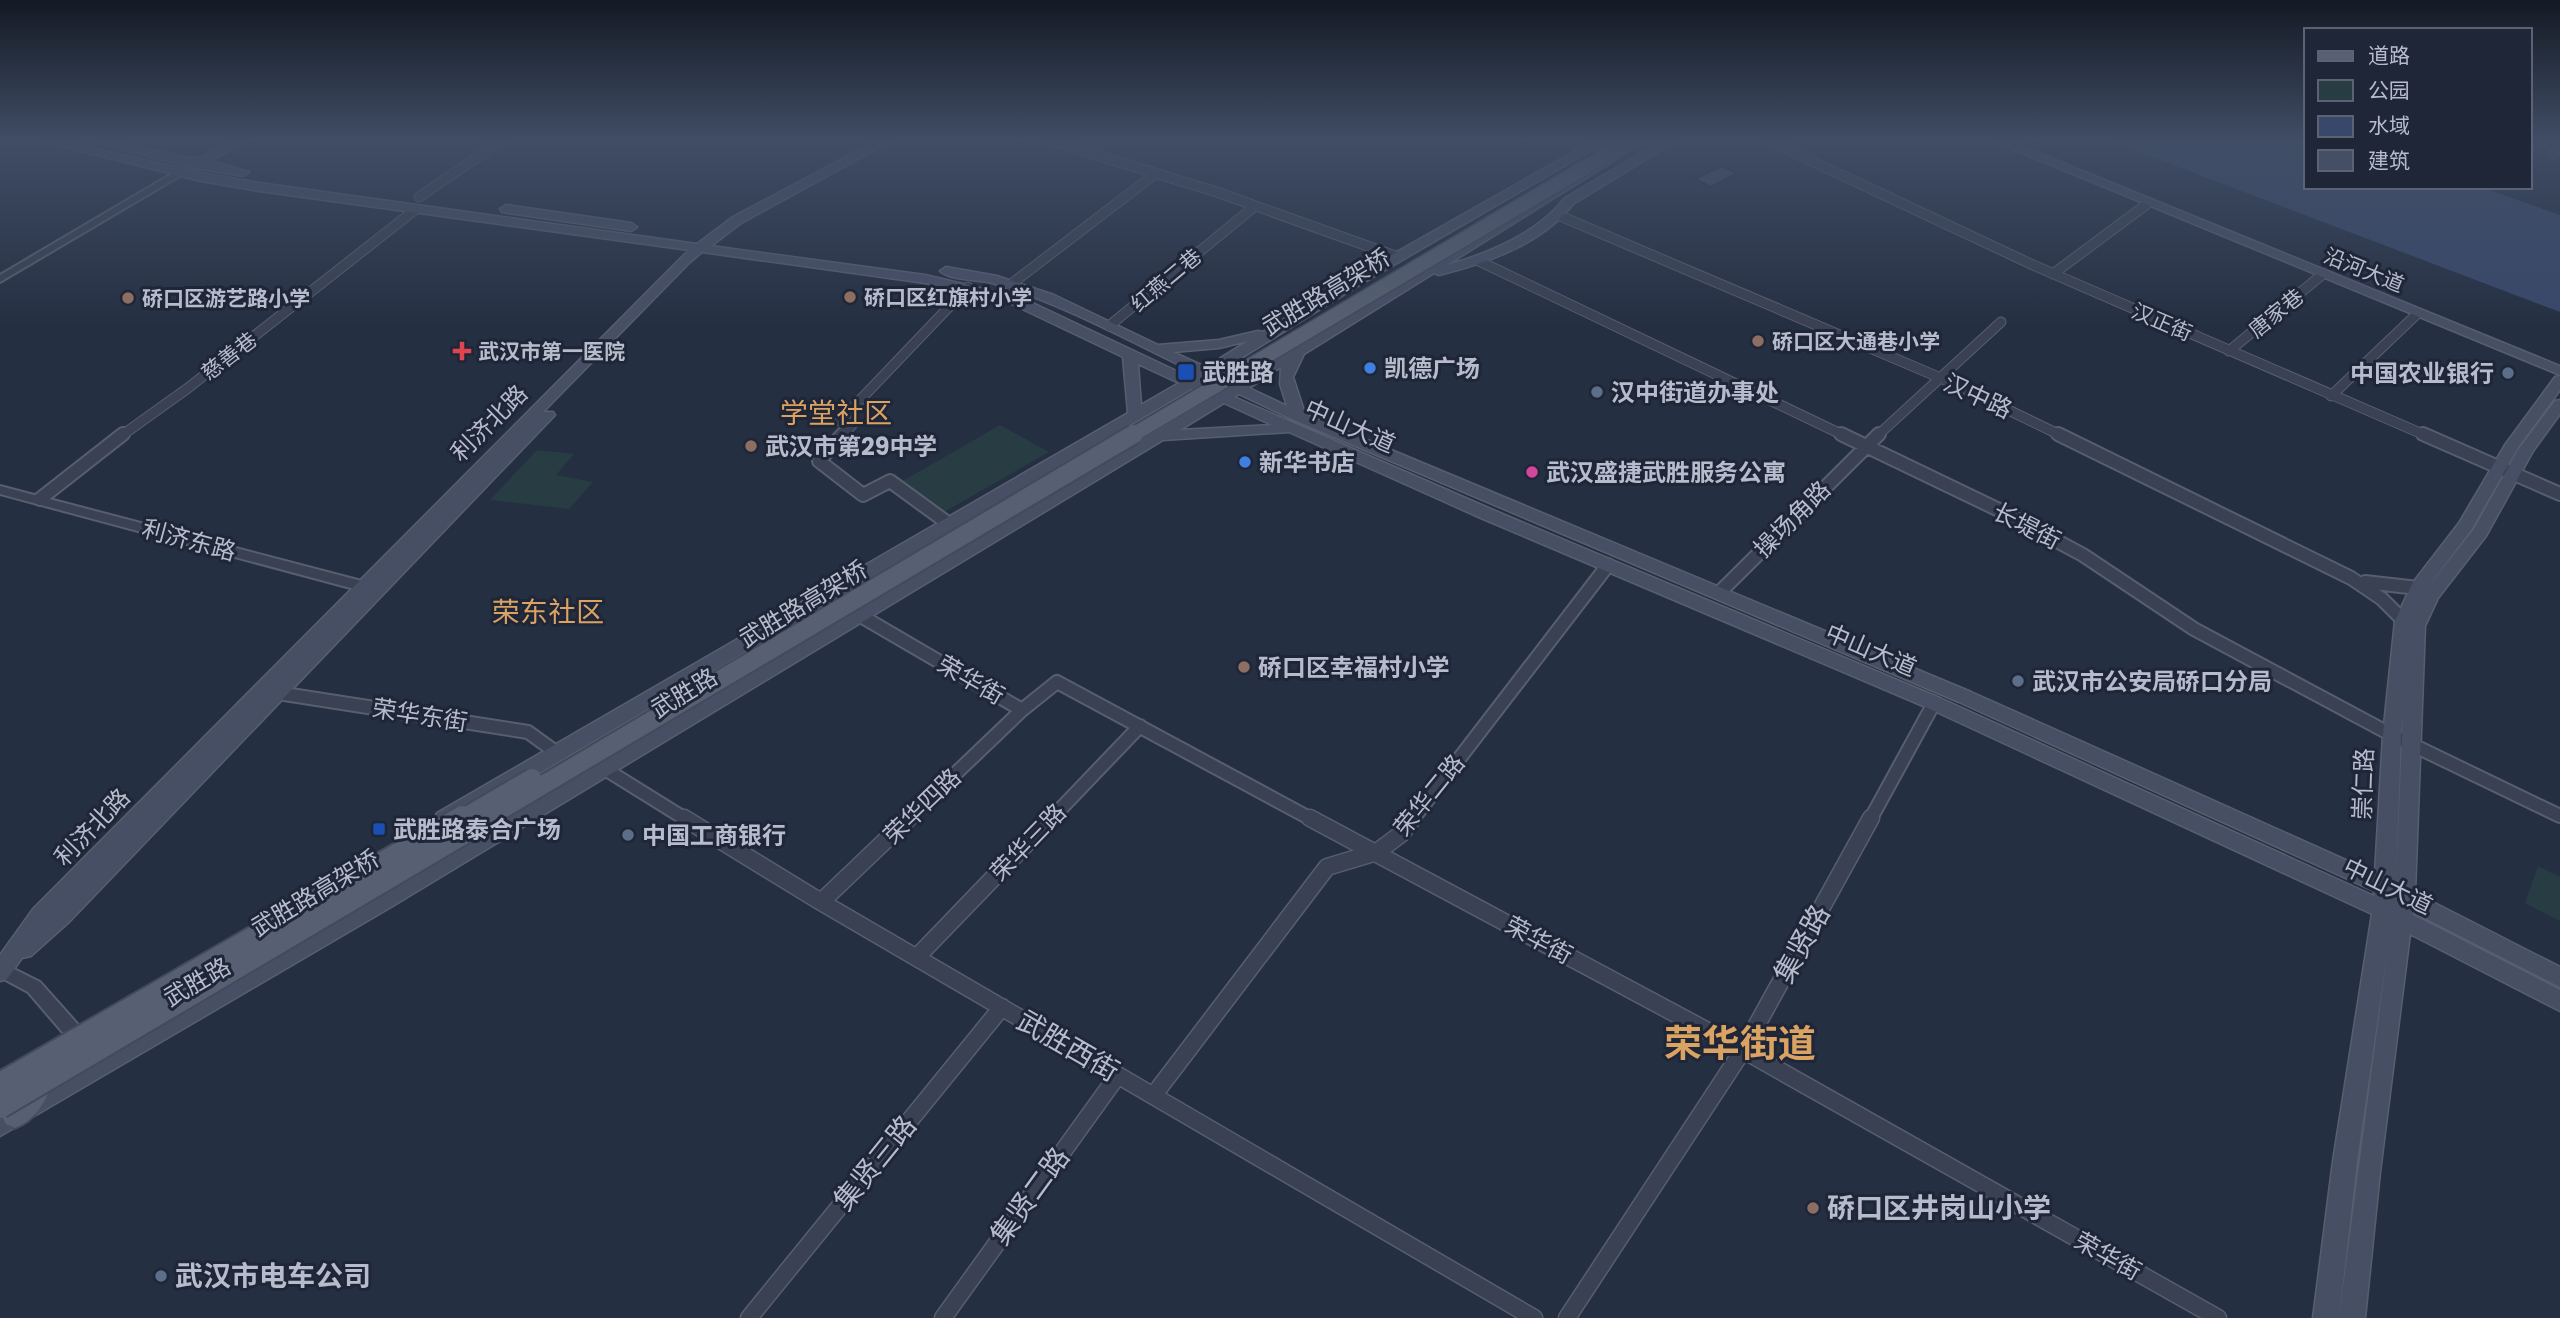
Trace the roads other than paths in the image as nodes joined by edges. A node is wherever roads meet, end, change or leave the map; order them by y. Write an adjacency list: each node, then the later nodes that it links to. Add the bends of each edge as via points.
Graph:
1 (129, 203): 25 (street)
2 (412, 203): 3 (main road, 中山大道)
3 (417, 203): 20 (main road, 中山大道); 52 (street, 慈善巷, via 188,388)
4 (770, 203): 20 (main road)
5 (1118, 203): 27 (street)
6 (1244, 203): 17 (street)
7 (1489, 203): 18 (main road)
8 (1493, 203): 18 (main road, 武胜路)
9 (1511, 203): 85 (main road, 武胜路高架桥, bridge)
10 (1527, 203): 87 (main road, 武胜路高架桥, bridge)
11 (1543, 203): 26 (main road, 武胜路)
12 (1568, 203): 19 (main road)
13 (1900, 203): 23 (street, 汉正街)
14 (2143, 203): 16 (main road, 沿河大道)
15 (2158, 203): 38 (main road, 沿河大道)
16 (2147, 204): 23 (street); 24 (main road, 沿河大道)
17 (1255, 206): 21 (street); 31 (street, 红燕二巷)
18 (1485, 207): 21 (main road, 武胜路)
19 (1558, 215): 22 (main road); 40 (street, 汉中路)
20 (706, 244): 27 (main road, 中山大道, via 942,270); 28 (main road, 中山大道); 56 (main road, 利济北路, via 699,260)
21 (1398, 257): 32 (main road, 武胜路)
22 (1479, 261): 26 (main road); 48 (street, 长堤街)
23 (2053, 274): 35 (street, 汉正街)
24 (2322, 274): 29 (main road, 沿河大道); 35 (street, 唐家巷)
25 (0, 279)
26 (1413, 281): 34 (main road, 武胜路)
27 (1010, 285): 31 (main road, 中山大道)
28 (968, 287): 36 (main road, 中山大道, via 1017,301); 53 (street, via 840,421 852,425 819,461 863,495 890,481)
29 (2418, 313): 37 (main road, 沿河大道); 44 (street)
30 (2001, 322): 40 (street, 操场角路)
31 (1109, 327): 33 (main road, 中山大道)
32 (1278, 327): 33 (main road, via 1219,344); 41 (main road, 武胜路)
33 (1152, 349): 41 (main road, 中山大道)
34 (1301, 350): 42 (main road, 武胜路); 46 (main road, via 1290,361 1284,381)
35 (2229, 351): 44 (street, 汉正街)
36 (1130, 355): 41 (main road, 中山大道); 45 (main road)
37 (2535, 360): 39 (main road, 沿河大道); 43 (main road, via 2555,379)
38 (2560, 364)
39 (2560, 371)
40 (1938, 377): 48 (street, 操场角路); 55 (street, 汉中路)
41 (1198, 378): 42 (main road, 中山大道); 45 (main road, 武胜路)
42 (1229, 392): 46 (main road, 中山大道); 47 (main road, 武胜路)
43 (2557, 392): 49 (main road, 崇仁路)
44 (2331, 396): 49 (street, 汉正街)
45 (1135, 415): 53 (main road, 武胜路)
46 (1295, 422): 47 (main road); 54 (main road, 中山大道); 58 (main road, 中山大道)
47 (1160, 436): 59 (main road, 武胜路)
48 (1865, 447): 58 (street, 操场角路); 65 (street, 长堤街, via 2083,555 2194,629)
49 (2505, 472): 51 (street, 汉正街); 57 (main road, 崇仁路); 65 (main road, 崇仁路, via 2480,532 2431,594 2416,626)
50 (0, 490): 52 (street, 利济东路)
51 (2560, 494)
52 (40, 499): 56 (street, 利济东路)
53 (949, 524): 66 (main road, 武胜路)
54 (1608, 565): 62 (main road, 中山大道); 69 (street, 荣华二路, via 1401,834)
55 (2351, 578): 57 (street, 汉中路); 60 (street, 汉中路)
56 (370, 588): 61 (main road, 利济北路); 76 (main road, 利济北路, via 40,915)
57 (2418, 588): 60 (main road, 崇仁路)
58 (1720, 592): 70 (main road, 中山大道)
59 (861, 616): 63 (street, 荣华街); 67 (main road, 武胜路)
60 (2404, 621): 65 (main road, 崇仁路)
61 (278, 693): 66 (street, 荣华东街, via 528,732); 76 (main road, 利济北路, via 61,917)
62 (1934, 703): 73 (main road, 中山大道); 81 (street, 集贤路)
63 (1022, 710): 64 (street, 荣华街, via 1057,682); 72 (street, 荣华四路)
64 (1140, 726): 69 (street, 荣华街); 75 (street, 荣华三路)
65 (2400, 739): 68 (street, 长堤街); 70 (main road, 崇仁路); 71 (main road, 崇仁路)
66 (557, 752): 80 (main road, 武胜路)
67 (605, 769): 72 (street, 武胜西街); 82 (main road, 武胜路)
68 (2560, 816)
69 (1377, 852): 81 (street, 荣华街); 86 (street, 荣华二路, via 1327,867)
70 (2385, 887): 71 (main road, 中山大道); 73 (main road, 崇仁路)
71 (2405, 897): 74 (main road, 崇仁路); 77 (main road, 中山大道)
72 (821, 902): 75 (street, 武胜西街)
73 (2384, 910): 74 (main road, 中山大道); 93 (main road, 崇仁路)
74 (2403, 919): 78 (main road, 中山大道); 94 (main road, 崇仁路)
75 (917, 957): 79 (street, 武胜西街)
76 (1, 970): 80 (street, via 34,987)
77 (2560, 978)
78 (2560, 1001)
79 (1002, 1007): 84 (street, 武胜西街); 88 (street, 集贤三路)
80 (74, 1031): 82 (street); 83 (main road, 武胜路)
81 (1743, 1050): 91 (street, 集贤路); 92 (street, 荣华街)
82 (100, 1066): 87 (main road, 武胜路)
83 (0, 1071): 87 (main road, via 24,1065 41,1074 38,1092)
84 (1118, 1075): 86 (street, 武胜西街); 89 (street, 集贤二路)
85 (0, 1085)
86 (1153, 1096): 90 (street, 武胜西街)
87 (5, 1116)
88 (748, 1318)
89 (943, 1318)
90 (1534, 1318)
91 (1567, 1318)
92 (2218, 1318)
93 (2326, 1318)
94 (2352, 1318)

